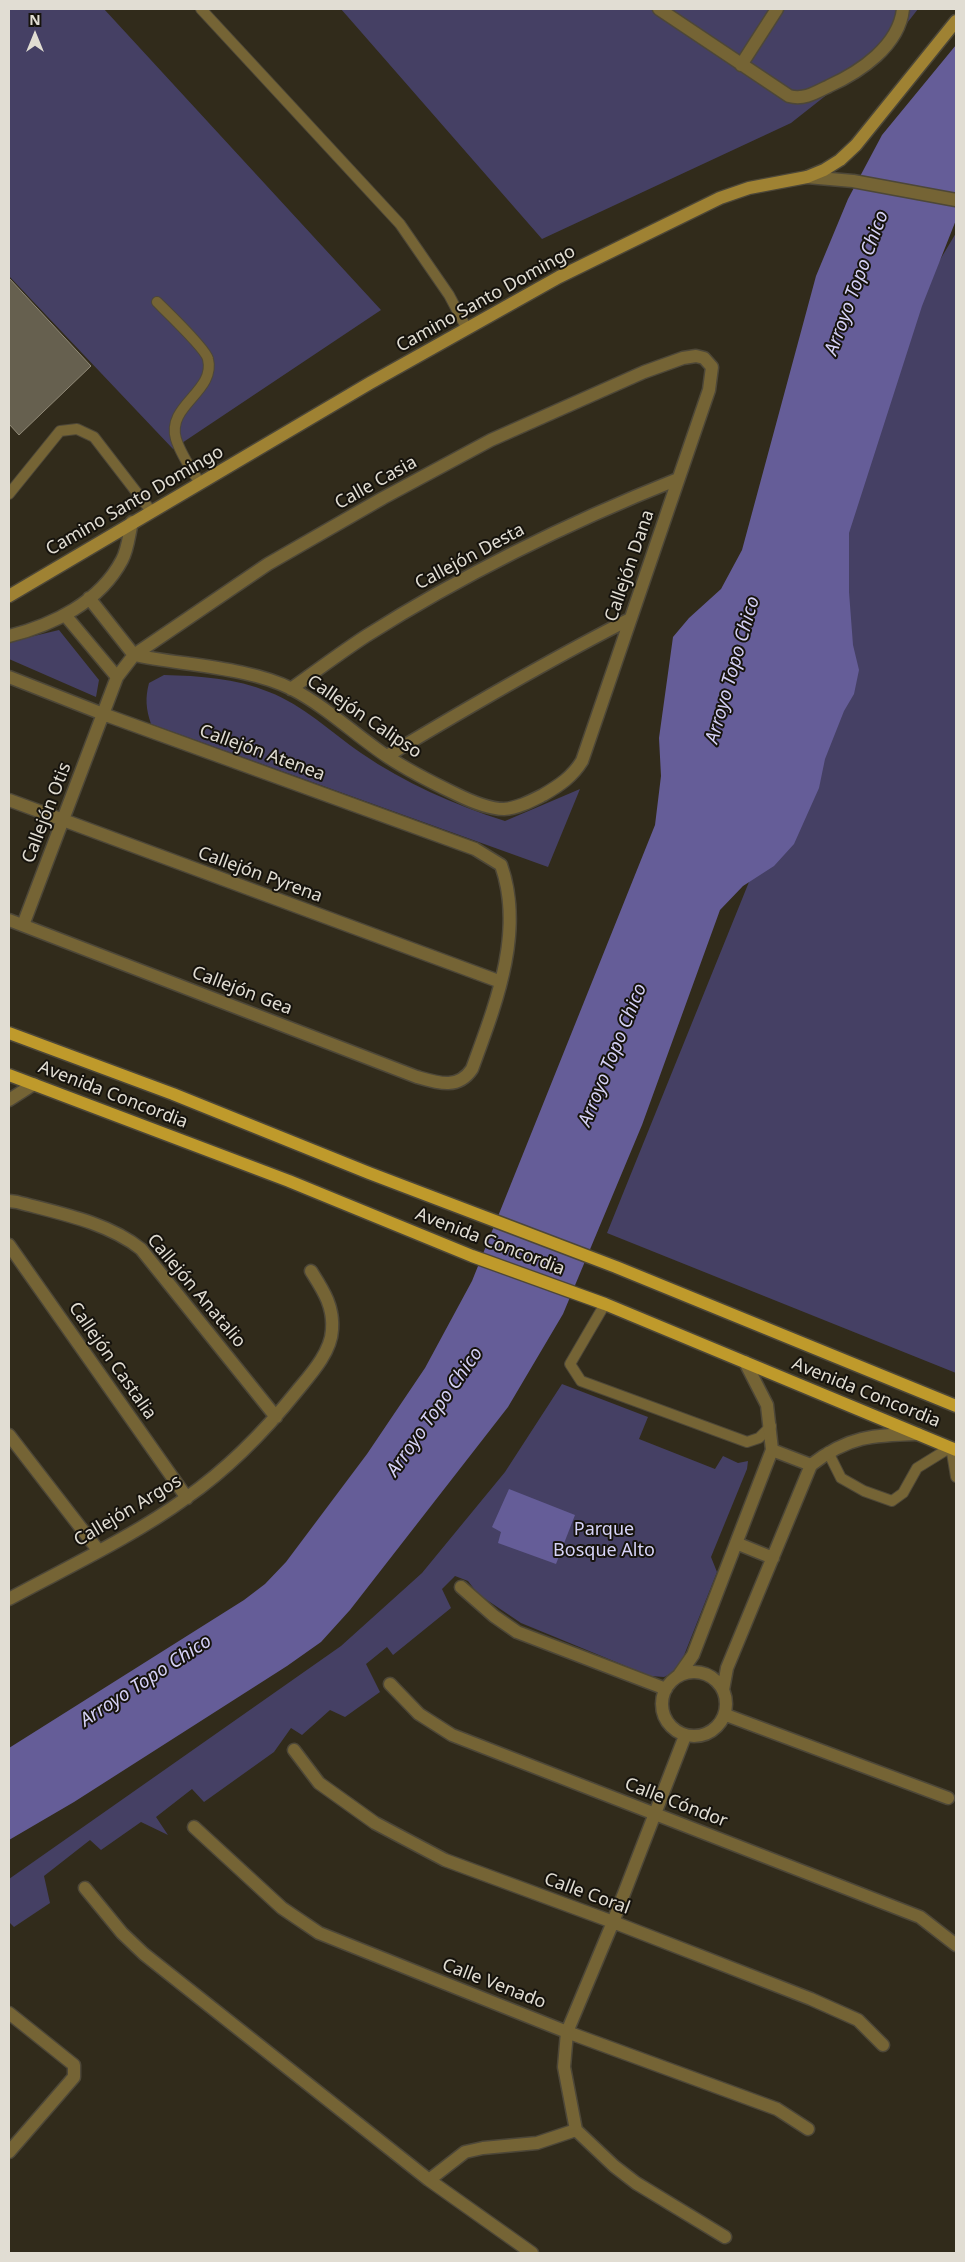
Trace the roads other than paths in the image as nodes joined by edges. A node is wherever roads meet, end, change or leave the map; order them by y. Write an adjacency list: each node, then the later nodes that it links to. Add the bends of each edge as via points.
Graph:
1 (201, 9): 10 (lane, via 400,224 449,295)
2 (659, 9): 6 (street)
3 (777, 9): 6 (street)
4 (903, 9): 6 (street, via 900,25 873,58 846,78 807,97 789,96)
5 (956, 21): 7 (street, Camino Santo Domingo, via 856,145 840,160)
6 (741, 64)
7 (807, 177): 8 (street, via 853,180); 10 (street, Camino Santo Domingo, via 749,188 720,198 559,277)
8 (956, 200)
9 (157, 302): 13 (lane, via 208,356 209,369 203,385 175,420 175,438)
10 (466, 329): 13 (street, Camino Santo Domingo)
11 (712, 367): 12 (street, Callejón Dana, via 708,390); 22 (street, Calle Casia, via 704,358 683,358 491,440 268,564)
12 (678, 479): 20 (street, Callejón Dana); 25 (street, Callejón Desta, via 574,522 443,590 365,637)
13 (200, 483): 15 (street, Camino Santo Domingo)
14 (9, 494): 15 (lane, via 60,431 77,429 94,437)
15 (151, 511): 16 (street, Camino Santo Domingo)
16 (132, 522): 17 (street, Camino Santo Domingo); 18 (street, via 123,559 105,584)
17 (9, 596)
18 (89, 598): 19 (street); 22 (street)
19 (65, 615): 21 (street); 24 (street)
20 (630, 619): 27 (street, via 495,691); 28 (street, Callejón Dana, via 589,742)
21 (9, 636)
22 (134, 655): 24 (street, Calle Casia); 25 (street, Callejón Calipso, via 244,674)
23 (9, 677): 26 (street, Callejón Atenea)
24 (117, 677): 26 (street, Calle Casia)
25 (291, 689): 27 (street, Callejón Calipso, via 333,714)
26 (103, 714): 30 (street, Callejón Otis); 33 (street, Callejón Atenea, via 474,849 501,865 509,897 509,915 508,948)
27 (387, 756): 28 (street, Callejón Calipso, via 462,797 503,809 534,800)
28 (574, 774)
29 (9, 800): 30 (street, Callejón Pyrena)
30 (62, 821): 32 (street, Callejón Otis); 33 (street, Callejón Pyrena)
31 (9, 920): 32 (street, Callejón Gea)
32 (23, 926): 33 (street, Callejón Gea, via 438,1083 465,1079 472,1069)
33 (500, 982)
34 (9, 1033): 43 (main road, Avenida Concordia, via 164,1090 616,1267)
35 (9, 1075): 36 (main road, Avenida Concordia)
36 (34, 1084): 37 (street); 41 (main road, Avenida Concordia, via 289,1181 472,1256)
37 (9, 1100)
38 (9, 1201): 44 (street, Callejón Anatalio, via 81,1220 126,1238 141,1249)
39 (9, 1244): 53 (street, Callejón Castalia)
40 (311, 1271): 44 (street, Callejón Argos, via 332,1309 332,1332 325,1353)
41 (605, 1304): 42 (main road, Avenida Concordia); 45 (lane, via 570,1364 581,1381 747,1442 758,1438)
42 (745, 1362): 45 (street, via 767,1405); 46 (main road, Avenida Concordia)
43 (956, 1406)
44 (276, 1417): 53 (street, Callejón Argos, via 233,1460)
45 (771, 1426): 49 (street)
46 (918, 1434): 48 (main road, Avenida Concordia); 50 (street, via 866,1437)
47 (9, 1435): 55 (street)
48 (953, 1448): 50 (lane, via 917,1468 904,1493 892,1501 841,1478); 52 (lane)
49 (772, 1450): 51 (street); 54 (street)
50 (828, 1452): 51 (street)
51 (811, 1465): 56 (street)
52 (956, 1477)
53 (188, 1498): 55 (street, Callejón Argos)
54 (736, 1543): 56 (street); 59 (street, via 693,1655)
55 (98, 1550): 58 (street, Callejón Argos)
56 (773, 1558): 62 (street, via 727,1668)
57 (461, 1587): 61 (street, via 517,1632)
58 (9, 1599)
59 (680, 1675): 61 (street); 62 (street, via 700,1672 714,1678)
60 (390, 1684): 67 (street, Calle Cóndor, via 419,1714 452,1735)
61 (666, 1689): 64 (street, via 662,1700 665,1717 675,1730)
62 (724, 1690): 63 (street)
63 (726, 1715): 64 (street, via 709,1733); 66 (street)
64 (685, 1736): 67 (street)
65 (294, 1750): 70 (street, Calle Coral, via 319,1783 375,1823 445,1860)
66 (948, 1798)
67 (654, 1814): 70 (street); 71 (street, Calle Cóndor, via 920,1917)
68 (194, 1827): 73 (street, Calle Venado, via 282,1908 318,1933)
69 (85, 1888): 78 (street, via 144,1954)
70 (612, 1922): 73 (street); 74 (street, Calle Coral, via 858,2020)
71 (956, 1945)
72 (9, 2013): 77 (street, via 74,2065 76,2070)
73 (567, 2032): 75 (street, Calle Venado, via 776,2109); 76 (street, via 564,2067)
74 (883, 2045)
75 (808, 2128)
76 (576, 2130): 78 (street, via 537,2143 465,2152); 79 (street, via 636,2183)
77 (9, 2152)
78 (430, 2180): 80 (street)
79 (725, 2237)
80 (532, 2253)

